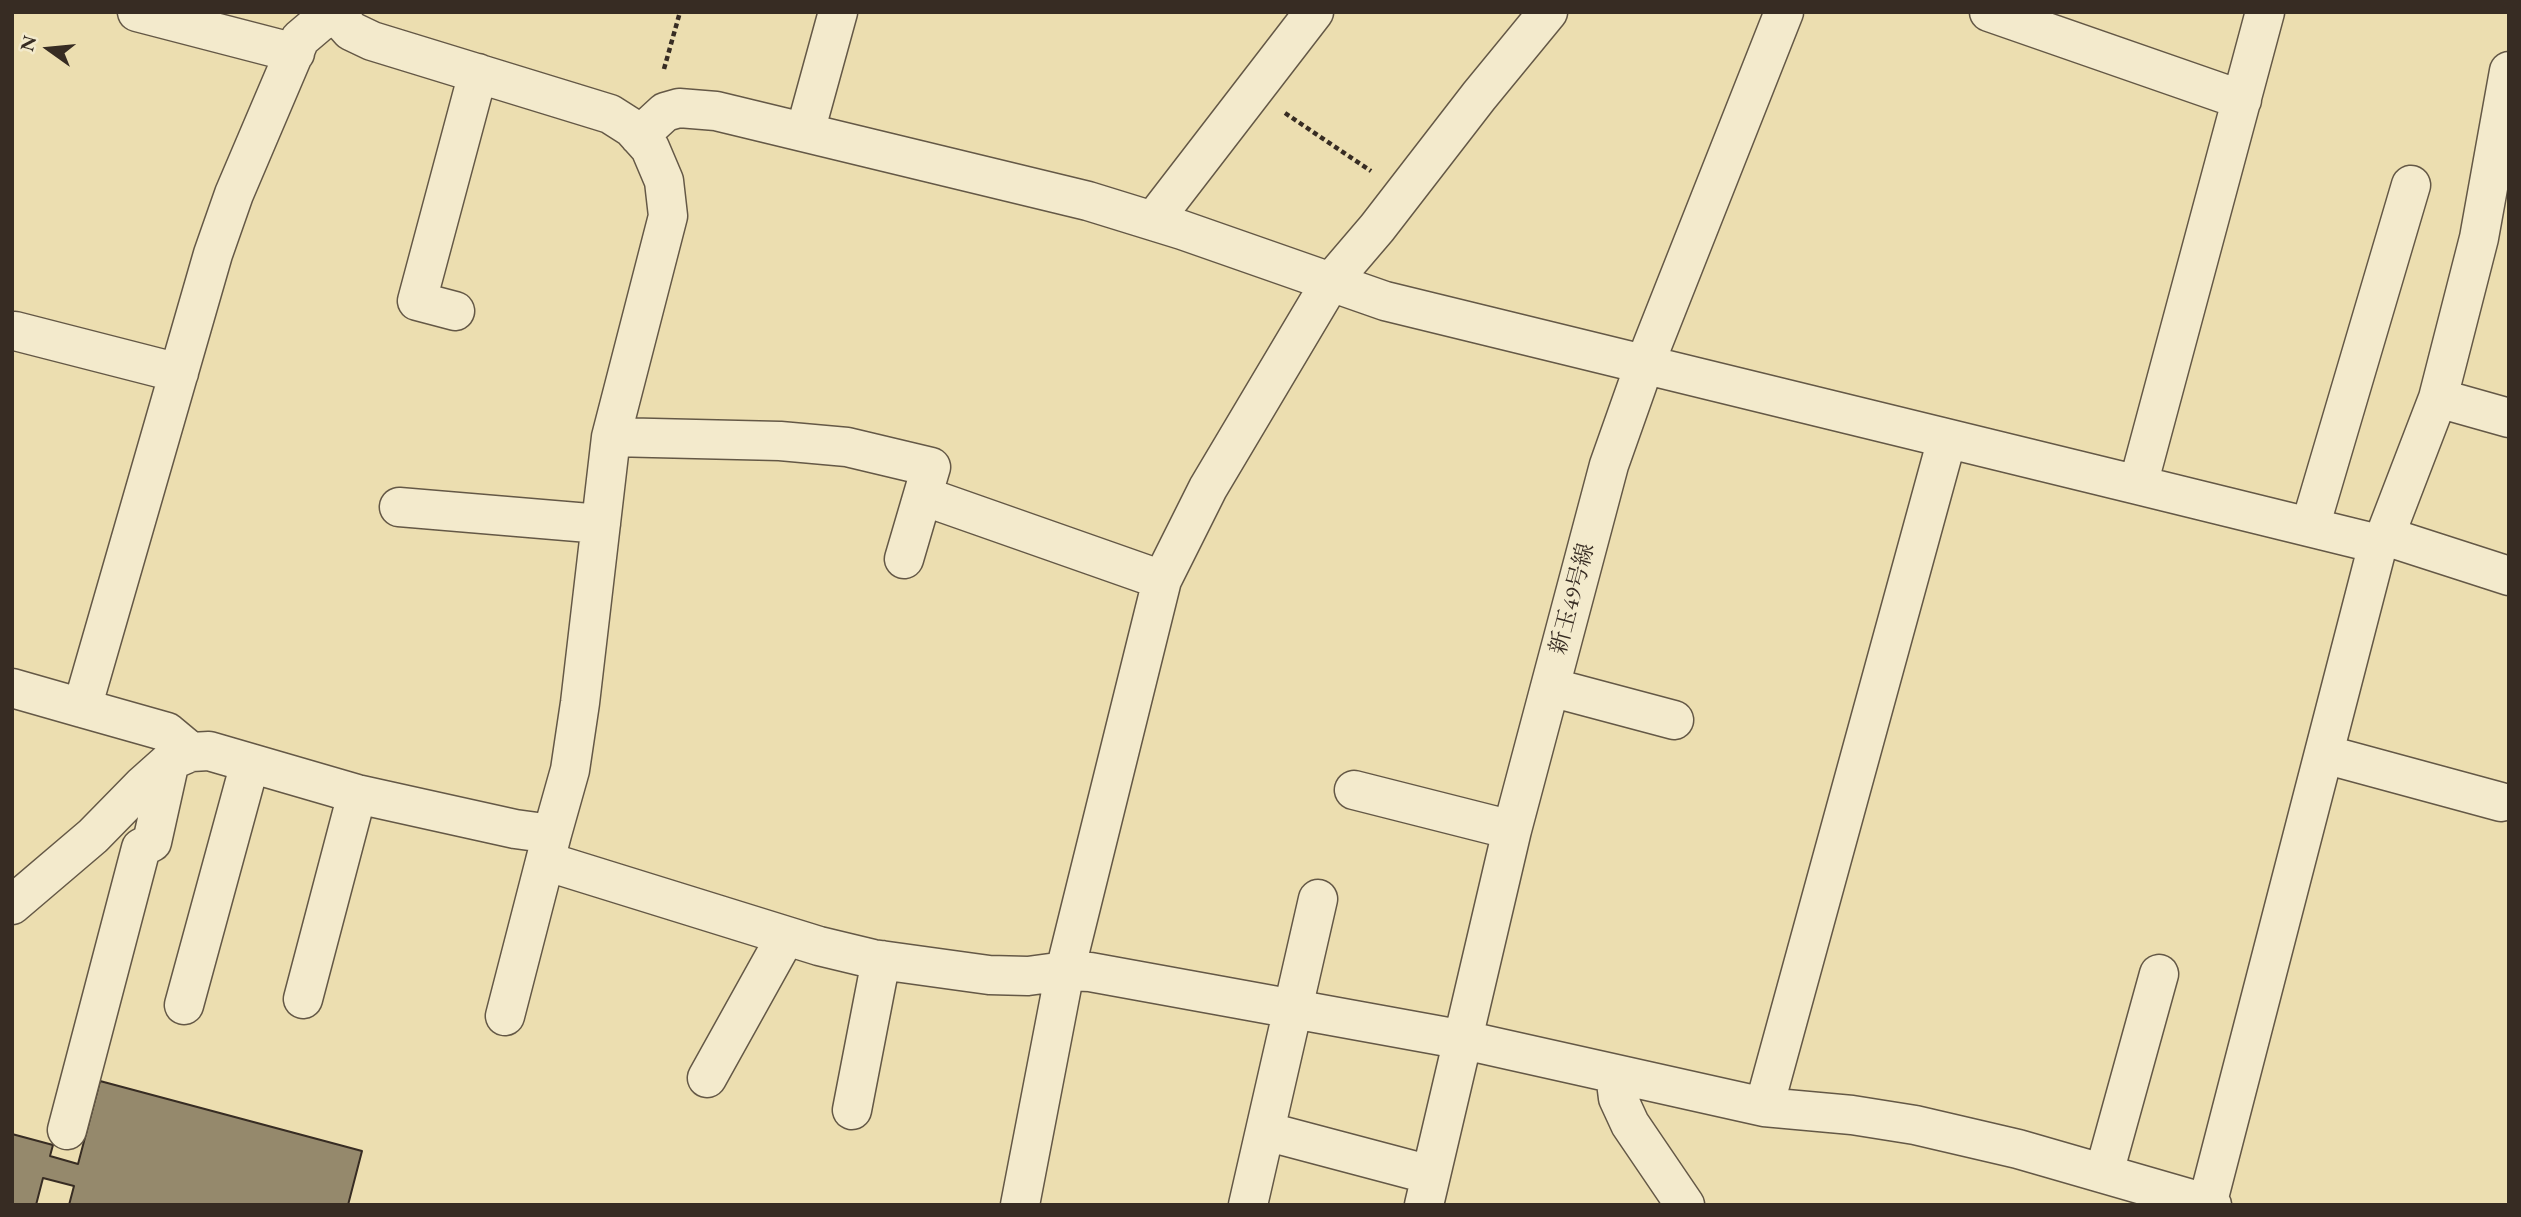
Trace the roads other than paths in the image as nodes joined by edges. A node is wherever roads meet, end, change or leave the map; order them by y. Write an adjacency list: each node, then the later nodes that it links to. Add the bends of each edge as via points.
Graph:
1 (137, 12): 9 (street)
2 (838, 12): 14 (street)
3 (1314, 12): 16 (street)
4 (1548, 12): 17 (street)
5 (1784, 12): 20 (street, 新玉49号線)
6 (1989, 12): 12 (street)
7 (2266, 12): 12 (street)
8 (335, 13): 9 (street, via 300,39); 11 (street, via 351,31 372,41)
9 (295, 52): 21 (street, via 234,194)
10 (2509, 71): 22 (street, via 2479,238)
11 (478, 73): 13 (street, via 610,114 632,128); 18 (street, via 418,301)
12 (2242, 100): 26 (street)
13 (652, 124): 14 (street, via 679,108 716,111); 24 (street, via 650,148 664,181 668,216)
14 (805, 132): 16 (street)
15 (2411, 185): 30 (street)
16 (1153, 221): 17 (street)
17 (1330, 283): 20 (street); 34 (street, via 1208,488)
18 (456, 311)
19 (15, 331): 21 (street)
20 (1643, 366): 25 (street); 35 (street, 新玉49号線, via 1606,478)
21 (179, 373): 37 (street)
22 (2438, 398): 23 (street); 31 (street)
23 (2509, 418)
24 (611, 437): 27 (street, via 847,447 932,467); 29 (street)
25 (1947, 439): 26 (street); 60 (street)
26 (2138, 485): 30 (street)
27 (923, 496): 32 (street); 34 (street)
28 (399, 507): 29 (street)
29 (601, 524): 46 (street, via 570,770)
30 (2310, 527): 31 (street)
31 (2381, 540): 33 (street); 39 (street)
32 (904, 559)
33 (2509, 576)
34 (1162, 580): 51 (street)
35 (1550, 687): 38 (street); 45 (street, 新玉49号線)
36 (12, 688): 37 (street)
37 (82, 708): 40 (street, via 166,732)
38 (1674, 720)
39 (2324, 754): 44 (street); 66 (street)
40 (181, 757): 41 (street, via 209,751); 48 (street, via 142,786 93,836); 62 (street, via 152,842 141,848)
41 (250, 763): 43 (street); 54 (street)
42 (1354, 790): 45 (street)
43 (357, 794): 46 (street, via 515,829); 53 (street)
44 (2501, 802)
45 (1513, 830): 57 (street, 新玉49号線)
46 (548, 848): 49 (street); 56 (street)
47 (1318, 899): 55 (street)
48 (12, 905)
49 (786, 936): 50 (street); 59 (street)
50 (881, 960): 51 (street, via 989,975); 61 (street)
51 (1065, 971): 55 (street); 67 (street)
52 (2159, 974): 64 (street)
53 (303, 999)
54 (184, 1005)
55 (1293, 1009): 57 (street); 63 (street)
56 (505, 1016)
57 (1464, 1040): 58 (street); 65 (street, 新玉49号線)
58 (1615, 1074): 60 (street); 69 (street, via 1618,1098 1630,1124)
59 (707, 1078)
60 (1764, 1107): 64 (street, via 1915,1125)
61 (852, 1110)
62 (67, 1130)
63 (1265, 1131): 65 (street); 68 (street)
64 (2104, 1173): 66 (street)
65 (1427, 1190)
66 (2209, 1204)
67 (1020, 1205)
68 (1248, 1205)
69 (1685, 1205)

